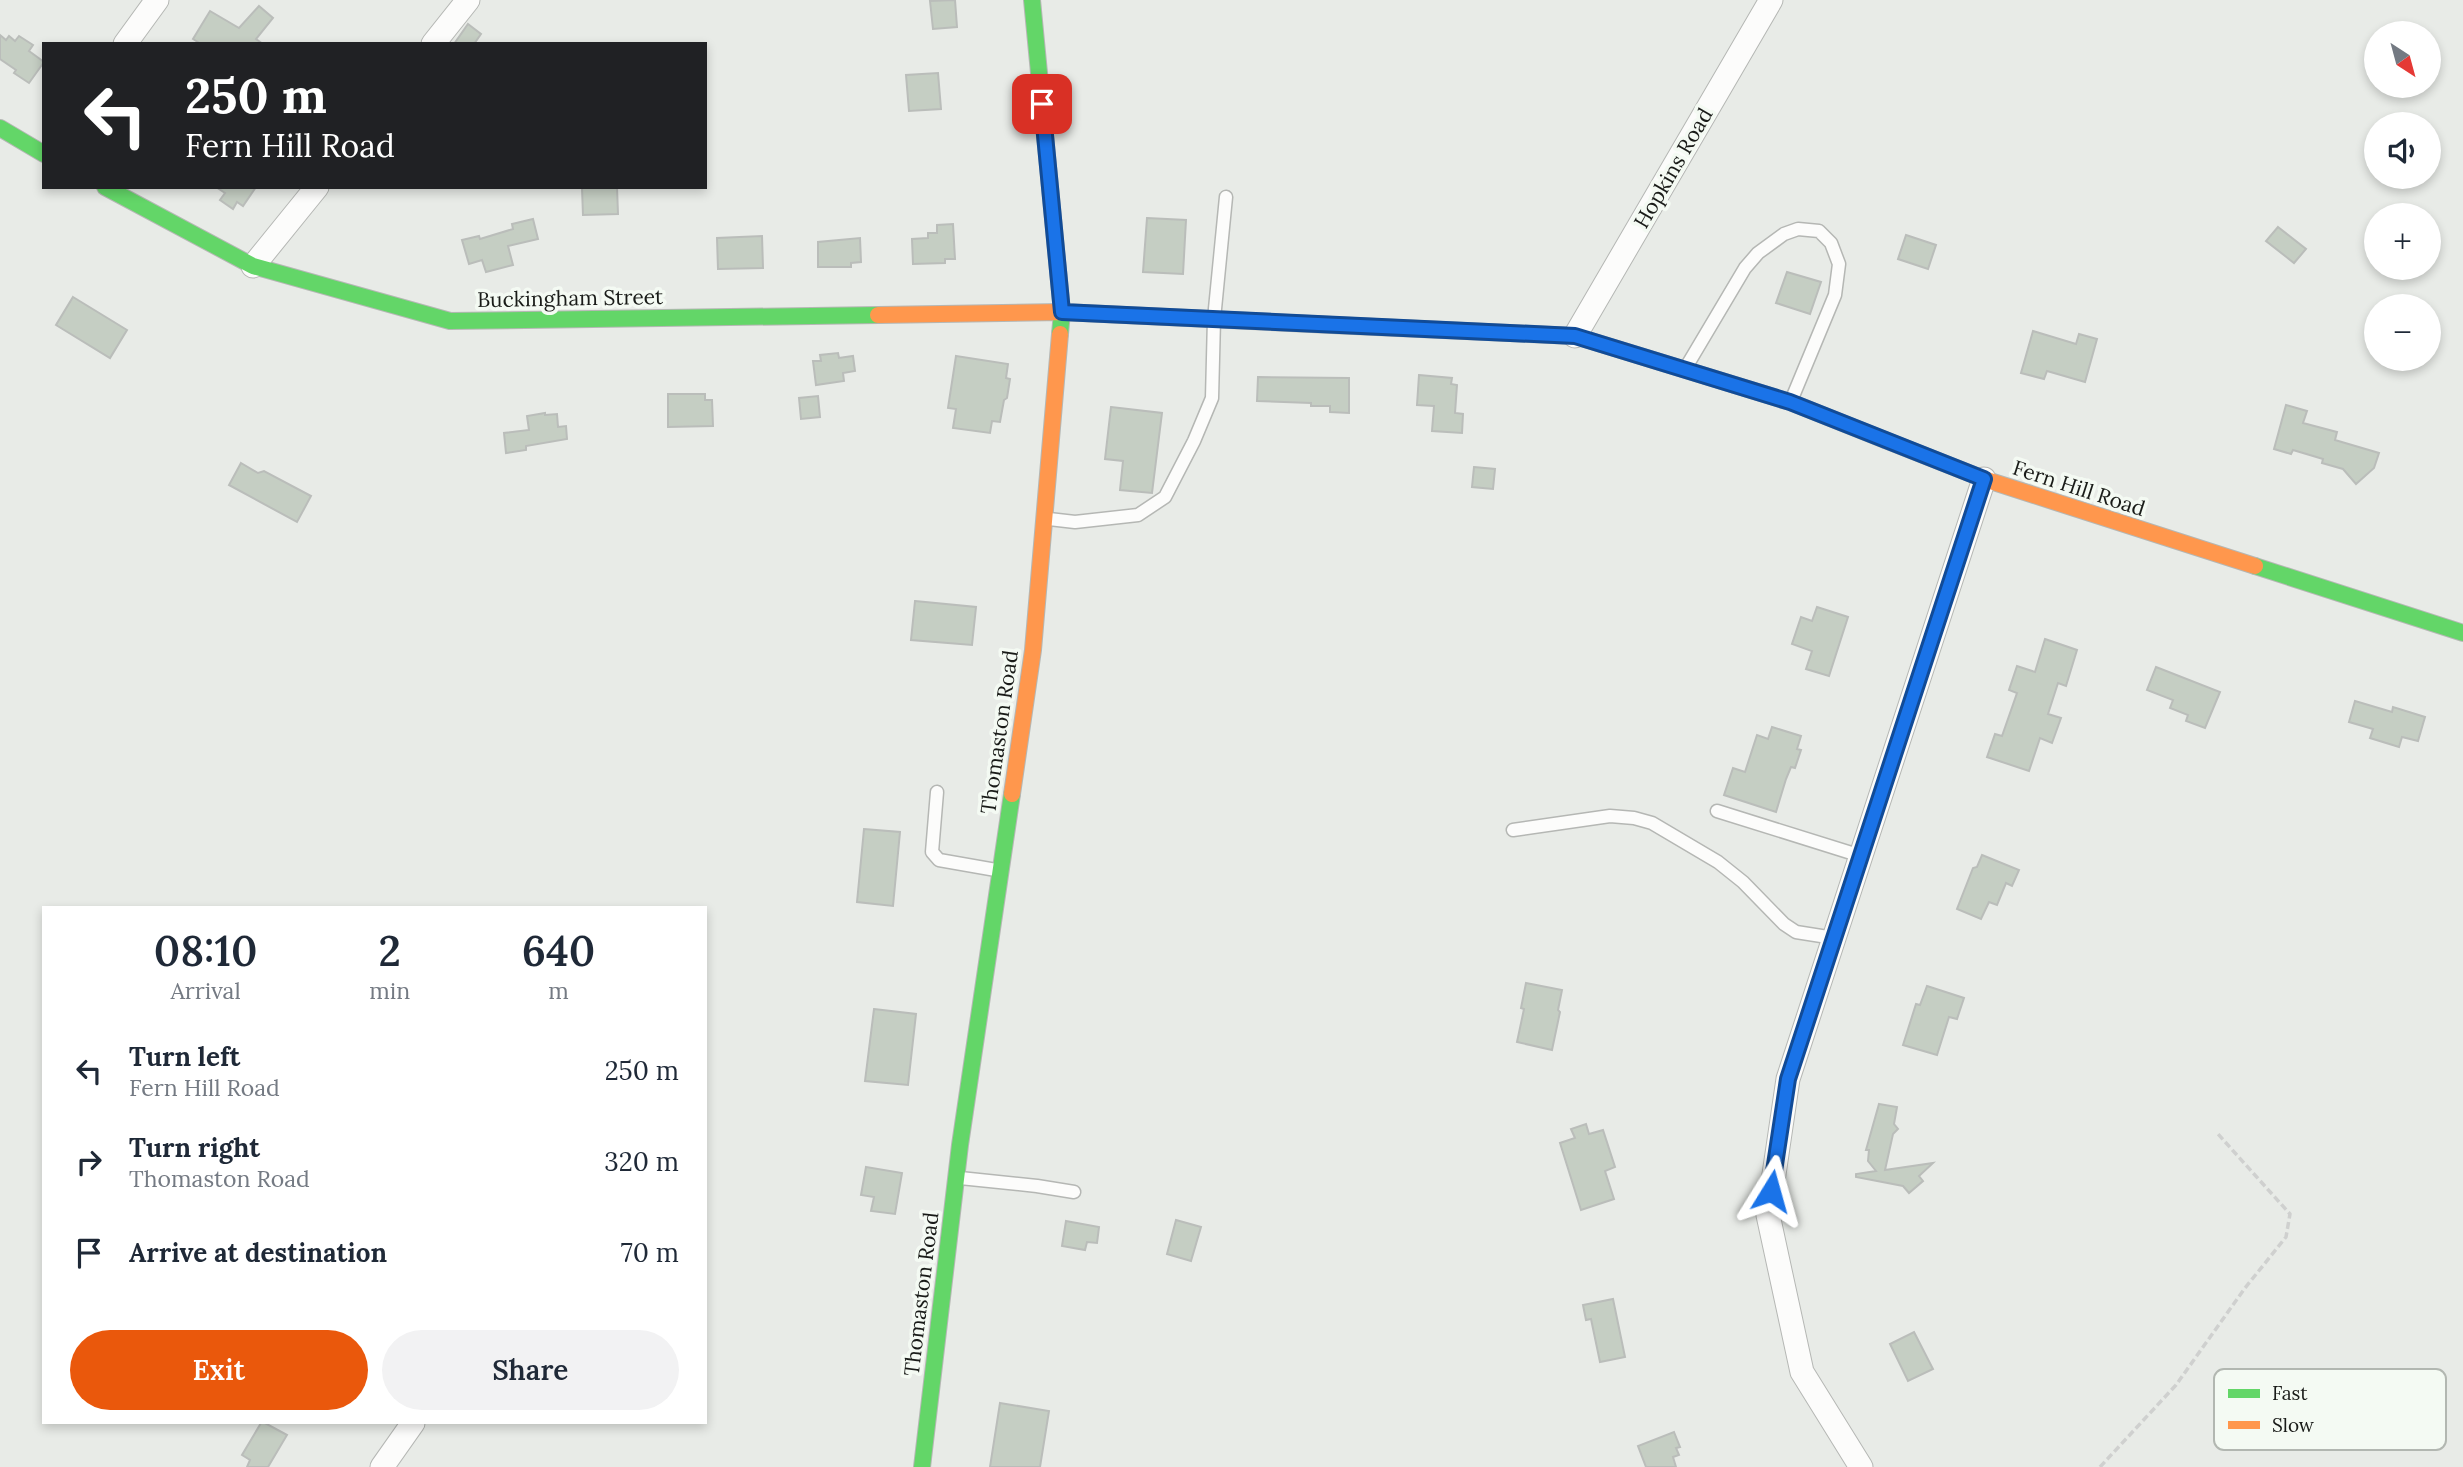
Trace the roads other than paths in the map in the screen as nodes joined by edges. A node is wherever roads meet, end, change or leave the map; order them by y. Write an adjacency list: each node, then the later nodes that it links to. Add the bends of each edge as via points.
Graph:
1 (157, 0): 5 (street)
2 (468, 0): 6 (street)
3 (1032, 0): 13 (main road, Thomaston Road)
4 (1771, 0): 15 (street, Hopkins Road)
5 (126, 42)
6 (435, 42)
7 (0, 128): 8 (main road)
8 (42, 153)
9 (109, 189): 12 (main road, Buckingham Street)
10 (315, 189): 12 (street)
11 (1226, 197): 14 (lane)
12 (253, 267): 13 (main road, Buckingham Street, via 450,321)
13 (1062, 312): 14 (main road, Fern Hill Road); 19 (main road, Thomaston Road)
14 (1213, 319): 15 (main road, Fern Hill Road); 19 (lane, via 1212,398 1165,497 1138,515 1075,522)
15 (1575, 336): 16 (main road, Fern Hill Road)
16 (1685, 369): 17 (main road, Fern Hill Road); 17 (lane, via 1758,253 1791,231 1819,231 1831,243 1839,264 1835,295)
17 (1790, 402): 18 (main road, Fern Hill Road)
18 (1984, 479): 20 (main road, Fern Hill Road); 24 (street)
19 (1044, 518): 25 (main road, Thomaston Road, via 1032,650)
20 (2463, 633)
21 (937, 792): 25 (lane, via 932,852 939,860)
22 (1717, 811): 24 (lane)
23 (1513, 830): 26 (lane, via 1610,816 1652,823 1718,862 1796,932)
24 (1861, 856): 26 (street)
25 (1000, 871): 27 (main road, Thomaston Road)
26 (1834, 938): 32 (street, via 1788,1079 1768,1215 1802,1372)
27 (956, 1178): 28 (lane); 31 (main road, Thomaston Road)
28 (1074, 1192)
29 (411, 1424): 30 (street)
30 (382, 1467)
31 (922, 1467)
32 (1861, 1467)

